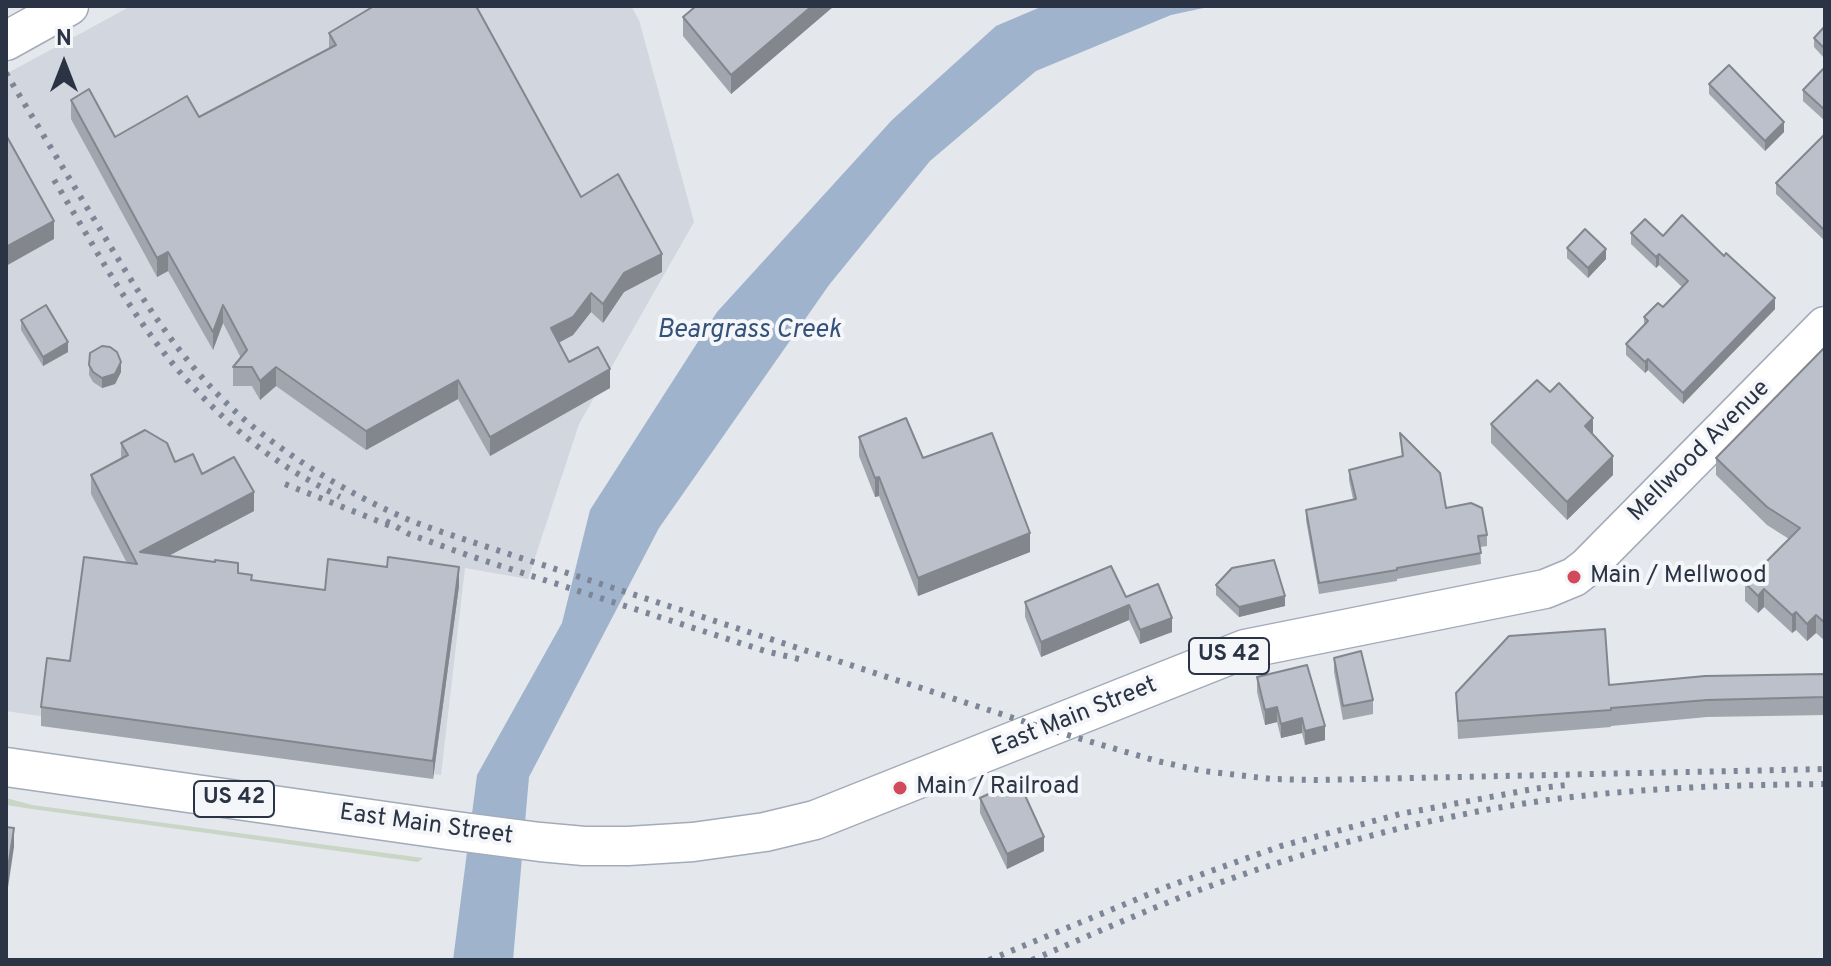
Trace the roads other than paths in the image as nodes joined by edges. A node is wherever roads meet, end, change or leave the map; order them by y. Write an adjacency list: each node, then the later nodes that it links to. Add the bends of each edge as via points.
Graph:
1 (69, 6): 2 (main road)
2 (6, 41)
3 (1825, 326): 4 (main road, Mellwood Avenue / US 42)
4 (1574, 577): 5 (main road, East Main Street / US 42, via 1545,589 1245,649 815,820 693,842 540,842)
5 (6, 767)

